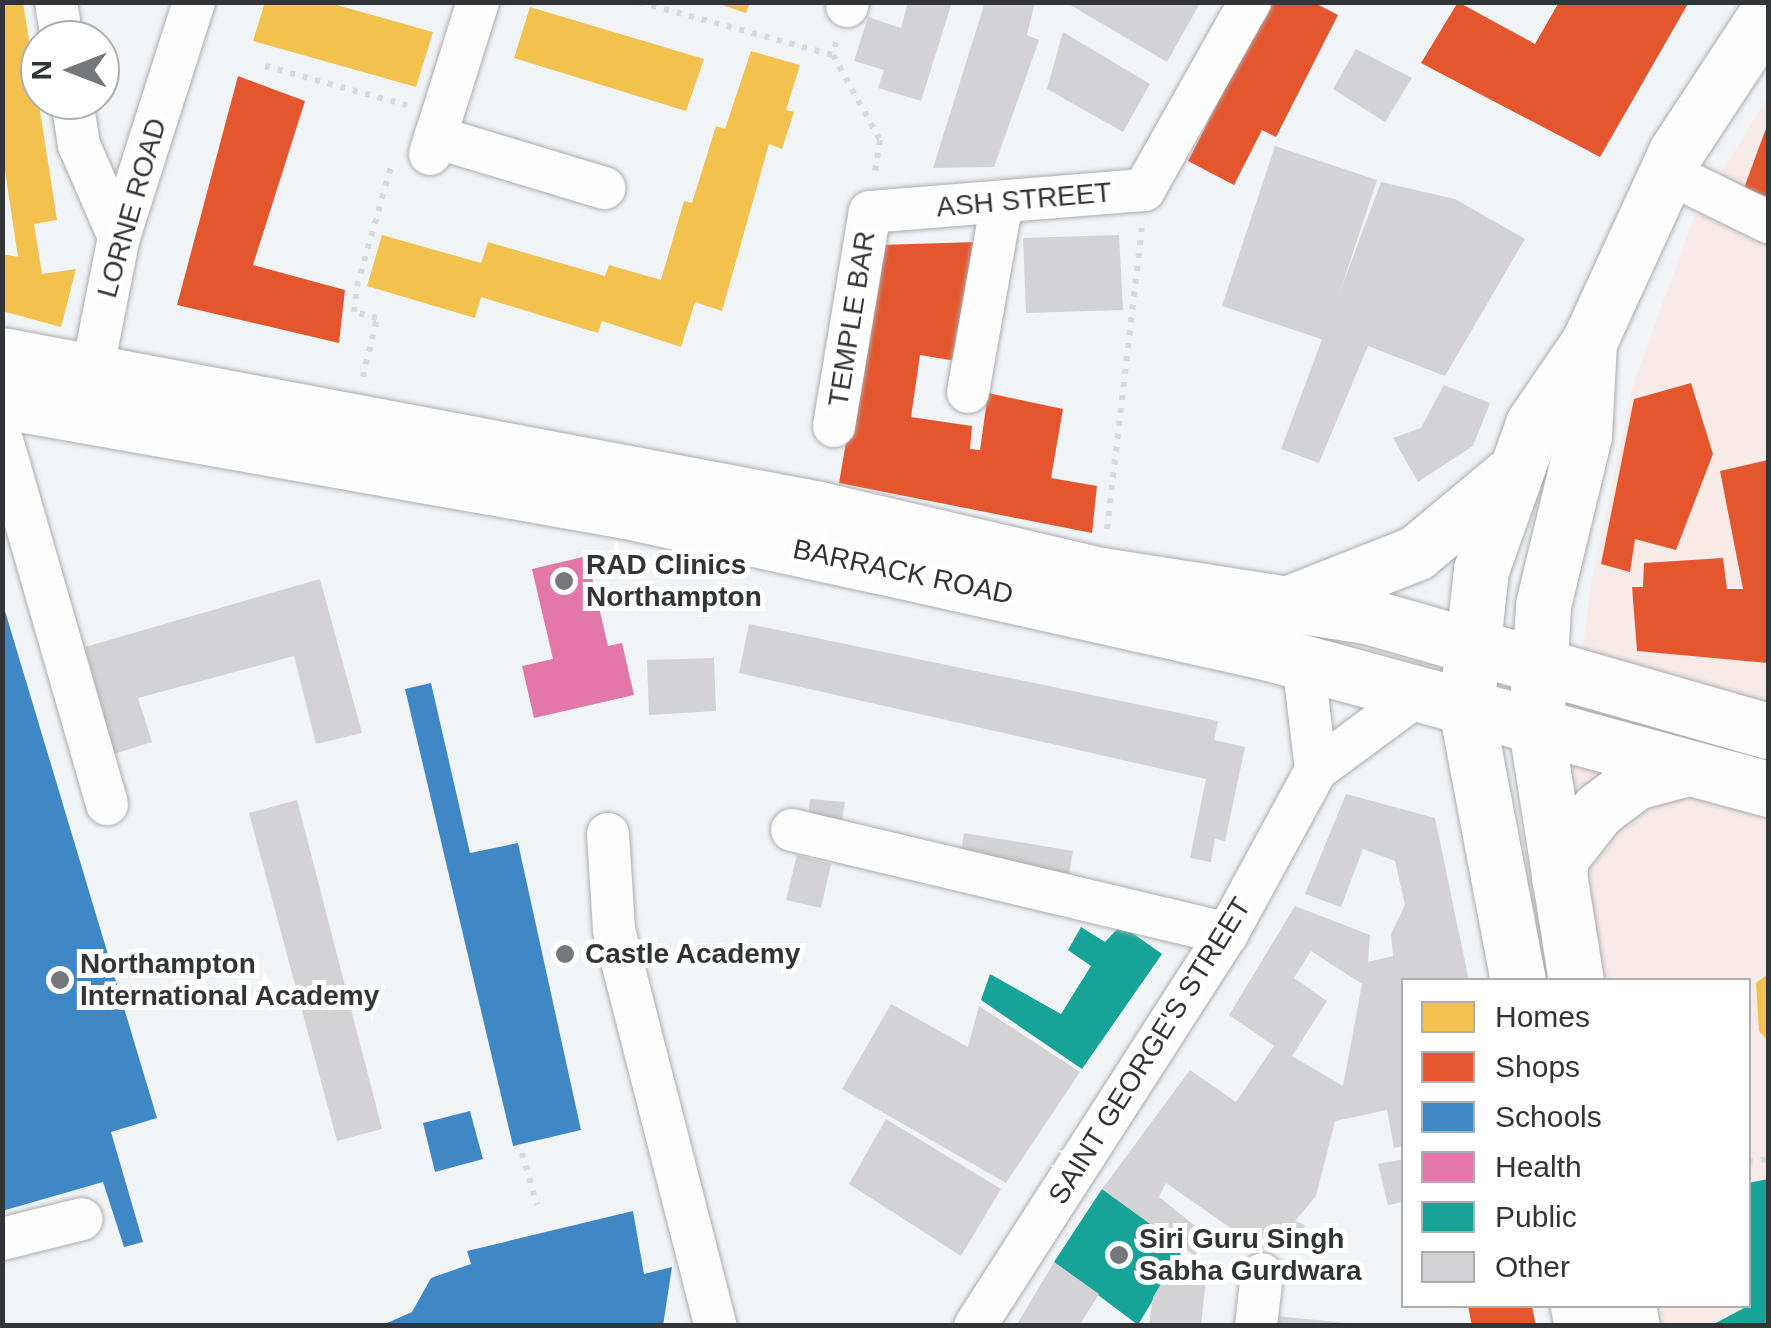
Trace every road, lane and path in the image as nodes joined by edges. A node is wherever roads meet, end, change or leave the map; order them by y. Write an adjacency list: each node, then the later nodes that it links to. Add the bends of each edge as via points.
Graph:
1 (194, 2): 17 (street, LORNE ROAD)
2 (478, 2): 10 (street)
3 (639, 2): 7 (path)
4 (1250, 2): 13 (street, ASH STREET)
5 (847, 4): 7 (path)
6 (1757, 15): 11 (main road)
7 (832, 55): 15 (path, via 880,140)
8 (266, 66): 10 (path)
9 (75, 120): 17 (street, via 79,145)
10 (419, 129): 12 (street); 23 (path, via 357,286 354,312 376,318)
11 (1666, 172): 16 (street); 18 (main road)
12 (604, 188)
13 (1144, 190): 14 (street, ASH STREET); 27 (path)
14 (1002, 202): 15 (street, ASH STREET); 20 (street)
15 (870, 212): 24 (street, TEMPLE BAR)
16 (1768, 222)
17 (119, 236): 21 (street, LORNE ROAD)
18 (1589, 342): 26 (main road, via 1532,424); 31 (main road, via 1584,435 1543,605)
19 (2, 355): 21 (main road, BARRACK ROAD)
20 (968, 392)
21 (87, 395): 22 (main road, BARRACK ROAD); 23 (main road, BARRACK ROAD); 30 (main road, BARRACK ROAD)
22 (2, 401)
23 (354, 422): 27 (main road, BARRACK ROAD, via 818,510)
24 (834, 426)
25 (2, 440): 38 (street)
26 (1513, 472): 28 (main road, via 1416,553); 29 (main road, via 1482,570)
27 (1101, 574): 28 (main road, BARRACK ROAD)
28 (1294, 601): 29 (main road, BARRACK ROAD)
29 (1471, 644): 31 (main road, BARRACK ROAD); 32 (main road)
30 (1303, 662): 32 (main road, BARRACK ROAD); 36 (street, SAINT GEORGE'S STREET, via 1316,706)
31 (1539, 664): 33 (main road, BARRACK ROAD); 34 (main road)
32 (1441, 702): 34 (main road, BARRACK ROAD); 36 (street, SAINT GEORGE'S STREET); 43 (main road)
33 (1760, 720)
34 (1536, 728): 35 (main road, BARRACK ROAD); 41 (main road)
35 (1684, 769): 37 (main road, BARRACK ROAD); 41 (main road, via 1636,782 1598,810 1561,857)
36 (1316, 770): 42 (street, SAINT GEORGE'S STREET)
37 (1768, 788)
38 (107, 804)
39 (792, 830): 42 (street)
40 (608, 834): 50 (street, via 614,930)
41 (1560, 879): 44 (main road)
42 (1227, 934): 51 (street, SAINT GEORGE'S STREET)
43 (1517, 978)
44 (1576, 978)
45 (522, 1153): 46 (path)
46 (537, 1204)
47 (82, 1220): 48 (street)
48 (2, 1239)
49 (1262, 1274): 52 (street)
50 (716, 1326)
51 (975, 1326)
52 (1256, 1326)

